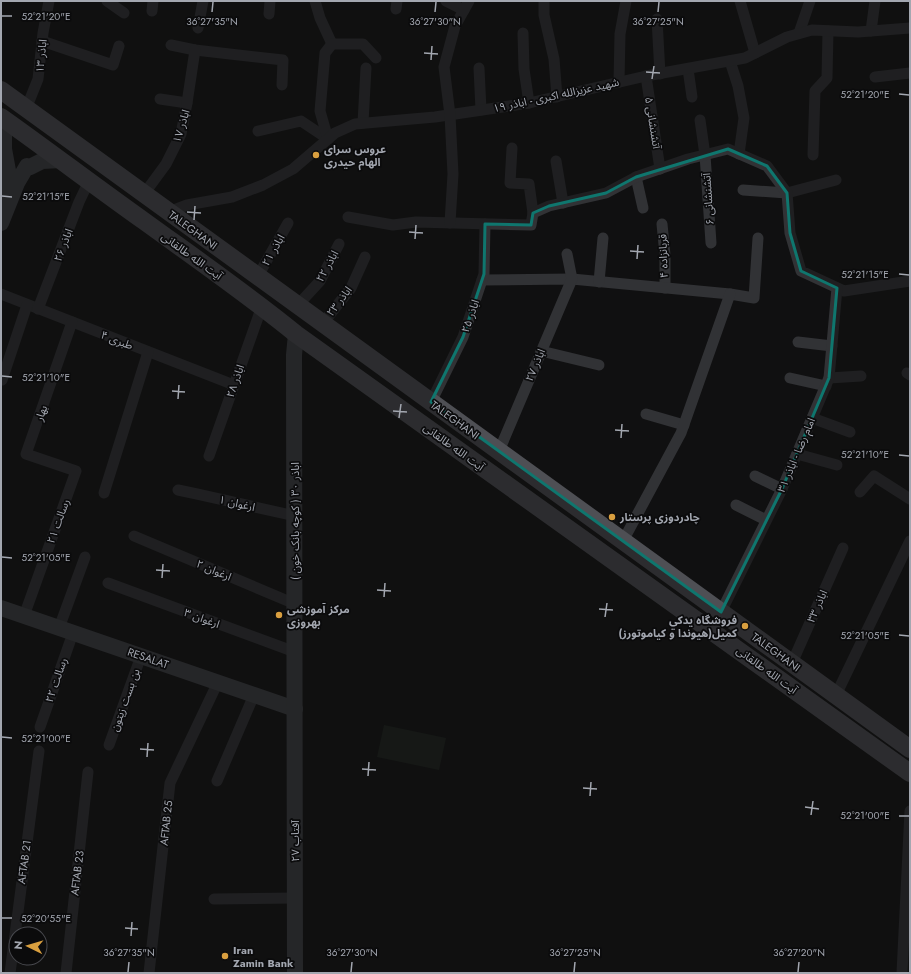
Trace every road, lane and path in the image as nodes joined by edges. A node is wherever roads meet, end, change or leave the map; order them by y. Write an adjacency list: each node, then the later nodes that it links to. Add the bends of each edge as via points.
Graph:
1 (49, 1): 22 (street, اباذر ۱۳)
2 (107, 1): 13 (street)
3 (203, 1): 16 (street)
4 (270, 1): 14 (street)
5 (315, 1): 23 (street)
6 (446, 1): 12 (street)
7 (544, 1): 41 (street, via 544,15 554,59)
8 (626, 1): 37 (street, via 620,34)
9 (740, 1): 27 (street)
10 (810, 1): 21 (street)
11 (875, 1): 19 (street)
12 (466, 6): 47 (street, via 455,26 444,67)
13 (124, 12)
14 (269, 14)
15 (657, 19): 34 (street)
16 (198, 28)
17 (910, 28): 19 (street, شهید عزیزالله اکبری - اباذر ۱۹)
18 (828, 30): 19 (street, شهید عزیزالله اکبری - اباذر ۱۹); 21 (street, شهید عزیزالله اکبری - اباذر ۱۹); 57 (street, via 827,78 815,91)
19 (871, 31)
20 (522, 33): 44 (street)
21 (799, 33): 27 (street, شهید عزیزالله اکبری - اباذر ۱۹)
22 (42, 41): 25 (street, via 113,65); 45 (street, اباذر ۱۳, via 38,78)
23 (332, 44): 28 (street, via 363,44); 53 (street, via 325,53 320,112)
24 (171, 45): 26 (street)
25 (119, 46)
26 (195, 50): 38 (street, via 283,60); 43 (street, اباذر ۱۷)
27 (755, 53): 29 (street, شهید عزیزالله اکبری - اباذر ۱۹)
28 (376, 58)
29 (730, 61): 32 (street, شهید عزیزالله اکبری - اباذر ۱۹); 55 (street, via 744,118)
30 (366, 68): 51 (street)
31 (479, 68): 46 (street)
32 (688, 68): 34 (street, شهید عزیزالله اکبری - اباذر ۱۹); 40 (street)
33 (910, 73): 36 (street)
34 (660, 74): 35 (street, شهید عزیزالله اکبری - اباذر ۱۹)
35 (646, 76): 37 (street, شهید عزیزالله اکبری - اباذر ۱۹); 60 (street, آتشنشانی ۵)
36 (875, 77)
37 (619, 82): 41 (street, شهید عزیزالله اکبری - اباذر ۱۹)
38 (282, 85)
39 (1, 90): 45 (main road, TALEGHANI)
40 (692, 96)
41 (557, 97): 44 (street, شهید عزیزالله اکبری - اباذر ۱۹)
42 (160, 99): 43 (street)
43 (187, 103): 67 (street, اباذر ۱۷, via 180,134 166,164)
44 (529, 103): 46 (street, شهید عزیزالله اکبری - اباذر ۱۹)
45 (26, 109): 67 (main road, TALEGHANI)
46 (481, 110): 47 (street, شهید عزیزالله اکبری - اباذر ۱۹)
47 (450, 115): 51 (street, شهید عزیزالله اکبری - اباذر ۱۹); 76 (street, via 453,174)
48 (1, 117): 58 (main road, آیت الله طالقانی)
49 (700, 120): 56 (street, آتشنشانی ۶)
50 (1, 122): 62 (main road, via 4,128 4,149)
51 (363, 123): 53 (street, شهید عزیزالله اکبری - اباذر ۱۹, via 335,133)
52 (258, 131): 53 (street, via 301,121)
53 (328, 139): 71 (street, شهید عزیزالله اکبری - اباذر ۱۹, via 293,169 263,185 232,196 187,205)
54 (512, 148): 72 (street, via 510,182 529,184)
55 (739, 154): 56 (street, via 728,149); 66 (street, via 767,166)
56 (705, 155): 60 (street); 81 (street, آتشنشانی ۶)
57 (813, 155)
58 (61, 160): 62 (main road, via 42,161 27,166); 64 (main road, آیت الله طالقانی)
59 (556, 161): 69 (street)
60 (660, 169): 61 (street)
61 (636, 177): 69 (street, via 606,193); 70 (street)
62 (13, 180): 68 (main road); 74 (main road)
63 (836, 180): 66 (street)
64 (89, 181): 86 (main road, آیت الله طالقانی); 99 (street, اباذر ۲۶)
65 (743, 190): 66 (street)
66 (787, 193): 93 (street, via 790,233 801,271)
67 (144, 194): 71 (main road, TALEGHANI)
68 (1, 195)
69 (563, 202): 72 (street)
70 (643, 208)
71 (169, 212): 83 (main road, TALEGHANI)
72 (533, 213): 77 (street, via 531,225)
73 (348, 217): 76 (street, via 393,225 416,222)
74 (1, 223)
75 (288, 223): 87 (street, اباذر ۲۱)
76 (450, 223): 77 (street)
77 (484, 224): 89 (street, اباذر ۲۵)
78 (662, 224): 92 (street, قربانزاده ۴)
79 (603, 238): 91 (street)
80 (758, 238): 96 (street, via 754,298)
81 (711, 243)
82 (339, 244): 97 (street, اباذر ۲۲, via 320,281)
83 (217, 247): 86 (main road, via 219,260); 87 (main road, TALEGHANI)
84 (567, 254): 88 (street)
85 (365, 257): 101 (street, اباذر ۲۳, via 351,288)
86 (204, 265): 95 (main road, آیت الله طالقانی)
87 (258, 276): 95 (main road, via 245,279); 97 (main road, TALEGHANI)
88 (572, 279): 89 (street); 91 (street); 105 (street, اباذر ۲۷)
89 (482, 280): 113 (street, اباذر ۲۵, via 463,337)
90 (910, 281): 93 (street, via 844,291)
91 (599, 282): 92 (street)
92 (665, 288): 96 (street)
93 (837, 288): 104 (street, امام رضا - اباذر ۳۱)
94 (1, 294): 99 (street, طبری ۴)
95 (245, 294): 98 (main road, آیت الله طالقانی)
96 (730, 294): 116 (street)
97 (298, 305): 101 (main road, TALEGHANI)
98 (262, 306): 102 (main road, آیت الله طالقانی); 112 (street, اباذر ۲۸)
99 (32, 307): 100 (street, طبری ۴); 110 (street, اباذر ۲۶)
100 (72, 322): 106 (street, طبری ۴); 122 (street, بهار, via 26,454)
101 (323, 323): 113 (main road, TALEGHANI)
102 (296, 334): 130 (main road, اباذر ۳۰ ( کوچه بانک خون )); 155 (main road, آیت الله طالقانی)
103 (798, 342): 104 (street)
104 (832, 346): 111 (street, امام رضا - اباذر ۳۱)
105 (542, 350): 107 (street); 118 (street, اباذر ۲۷)
106 (148, 352): 112 (street, طبری ۴); 127 (street)
107 (599, 365)
108 (861, 376): 111 (street)
109 (790, 378): 111 (street)
110 (2, 380)
111 (828, 382): 115 (street, امام رضا - اباذر ۳۱)
112 (234, 385): 120 (street, اباذر ۲۸)
113 (431, 402): 118 (main road, TALEGHANI)
114 (646, 414): 116 (street)
115 (812, 418): 117 (street); 119 (street, امام رضا - اباذر ۳۱)
116 (684, 425): 133 (street)
117 (850, 432)
118 (499, 451): 133 (main road, TALEGHANI)
119 (797, 454): 121 (street); 124 (street, امام رضا - اباذر ۳۱)
120 (209, 456)
121 (837, 465)
122 (76, 471): 141 (street, رسالت ۲۱)
123 (754, 476): 124 (street)
124 (782, 489): 131 (street, امام رضا - اباذر ۳۱)
125 (178, 490): 130 (street, ارغوان ۱)
126 (860, 492): 128 (street, via 874,476)
127 (104, 493)
128 (910, 499)
129 (736, 505): 131 (street)
130 (295, 516): 138 (main road, اباذر ۳۰ ( کوچه بانک خون ))
131 (766, 520): 140 (street, امام رضا - اباذر ۳۱)
132 (134, 536): 138 (street, ارغوان ۲)
133 (623, 541): 140 (main road, TALEGHANI)
134 (910, 541): 148 (street)
135 (843, 548): 145 (street, اباذر ۳۳)
136 (85, 557): 142 (street, رسالت ۲۲)
137 (108, 583): 143 (street, ارغوان ۳)
138 (295, 604): 143 (main road, اباذر ۳۰ ( کوچه بانک خون ))
139 (1, 608): 141 (main road, RESALAT)
140 (721, 612): 145 (main road, TALEGHANI)
141 (24, 616): 142 (main road, RESALAT)
142 (66, 630): 144 (main road, RESALAT); 150 (street, رسالت ۲۲)
143 (295, 652): 149 (main road, اباذر ۳۰ ( کوچه بانک خون ))
144 (141, 656): 146 (main road, RESALAT); 151 (street, بن بست زیتون)
145 (792, 663): 148 (main road, TALEGHANI)
146 (218, 682): 147 (main road, RESALAT); 162 (street, AFTAB 25, via 170,783)
147 (254, 695): 149 (main road, RESALAT); 156 (street)
148 (836, 695): 152 (main road, TALEGHANI)
149 (295, 709): 158 (main road, آفتاب ۲۷)
150 (40, 727)
151 (109, 745)
152 (910, 749)
153 (39, 751): 160 (street, AFTAB 21)
154 (88, 772): 161 (street, AFTAB 23)
155 (910, 773)
156 (217, 781)
157 (910, 811): 164 (street)
158 (295, 898): 159 (street); 163 (main road, آفتاب ۲۷)
159 (214, 899)
160 (10, 973)
161 (66, 973)
162 (149, 973)
163 (295, 973)
164 (902, 973)

